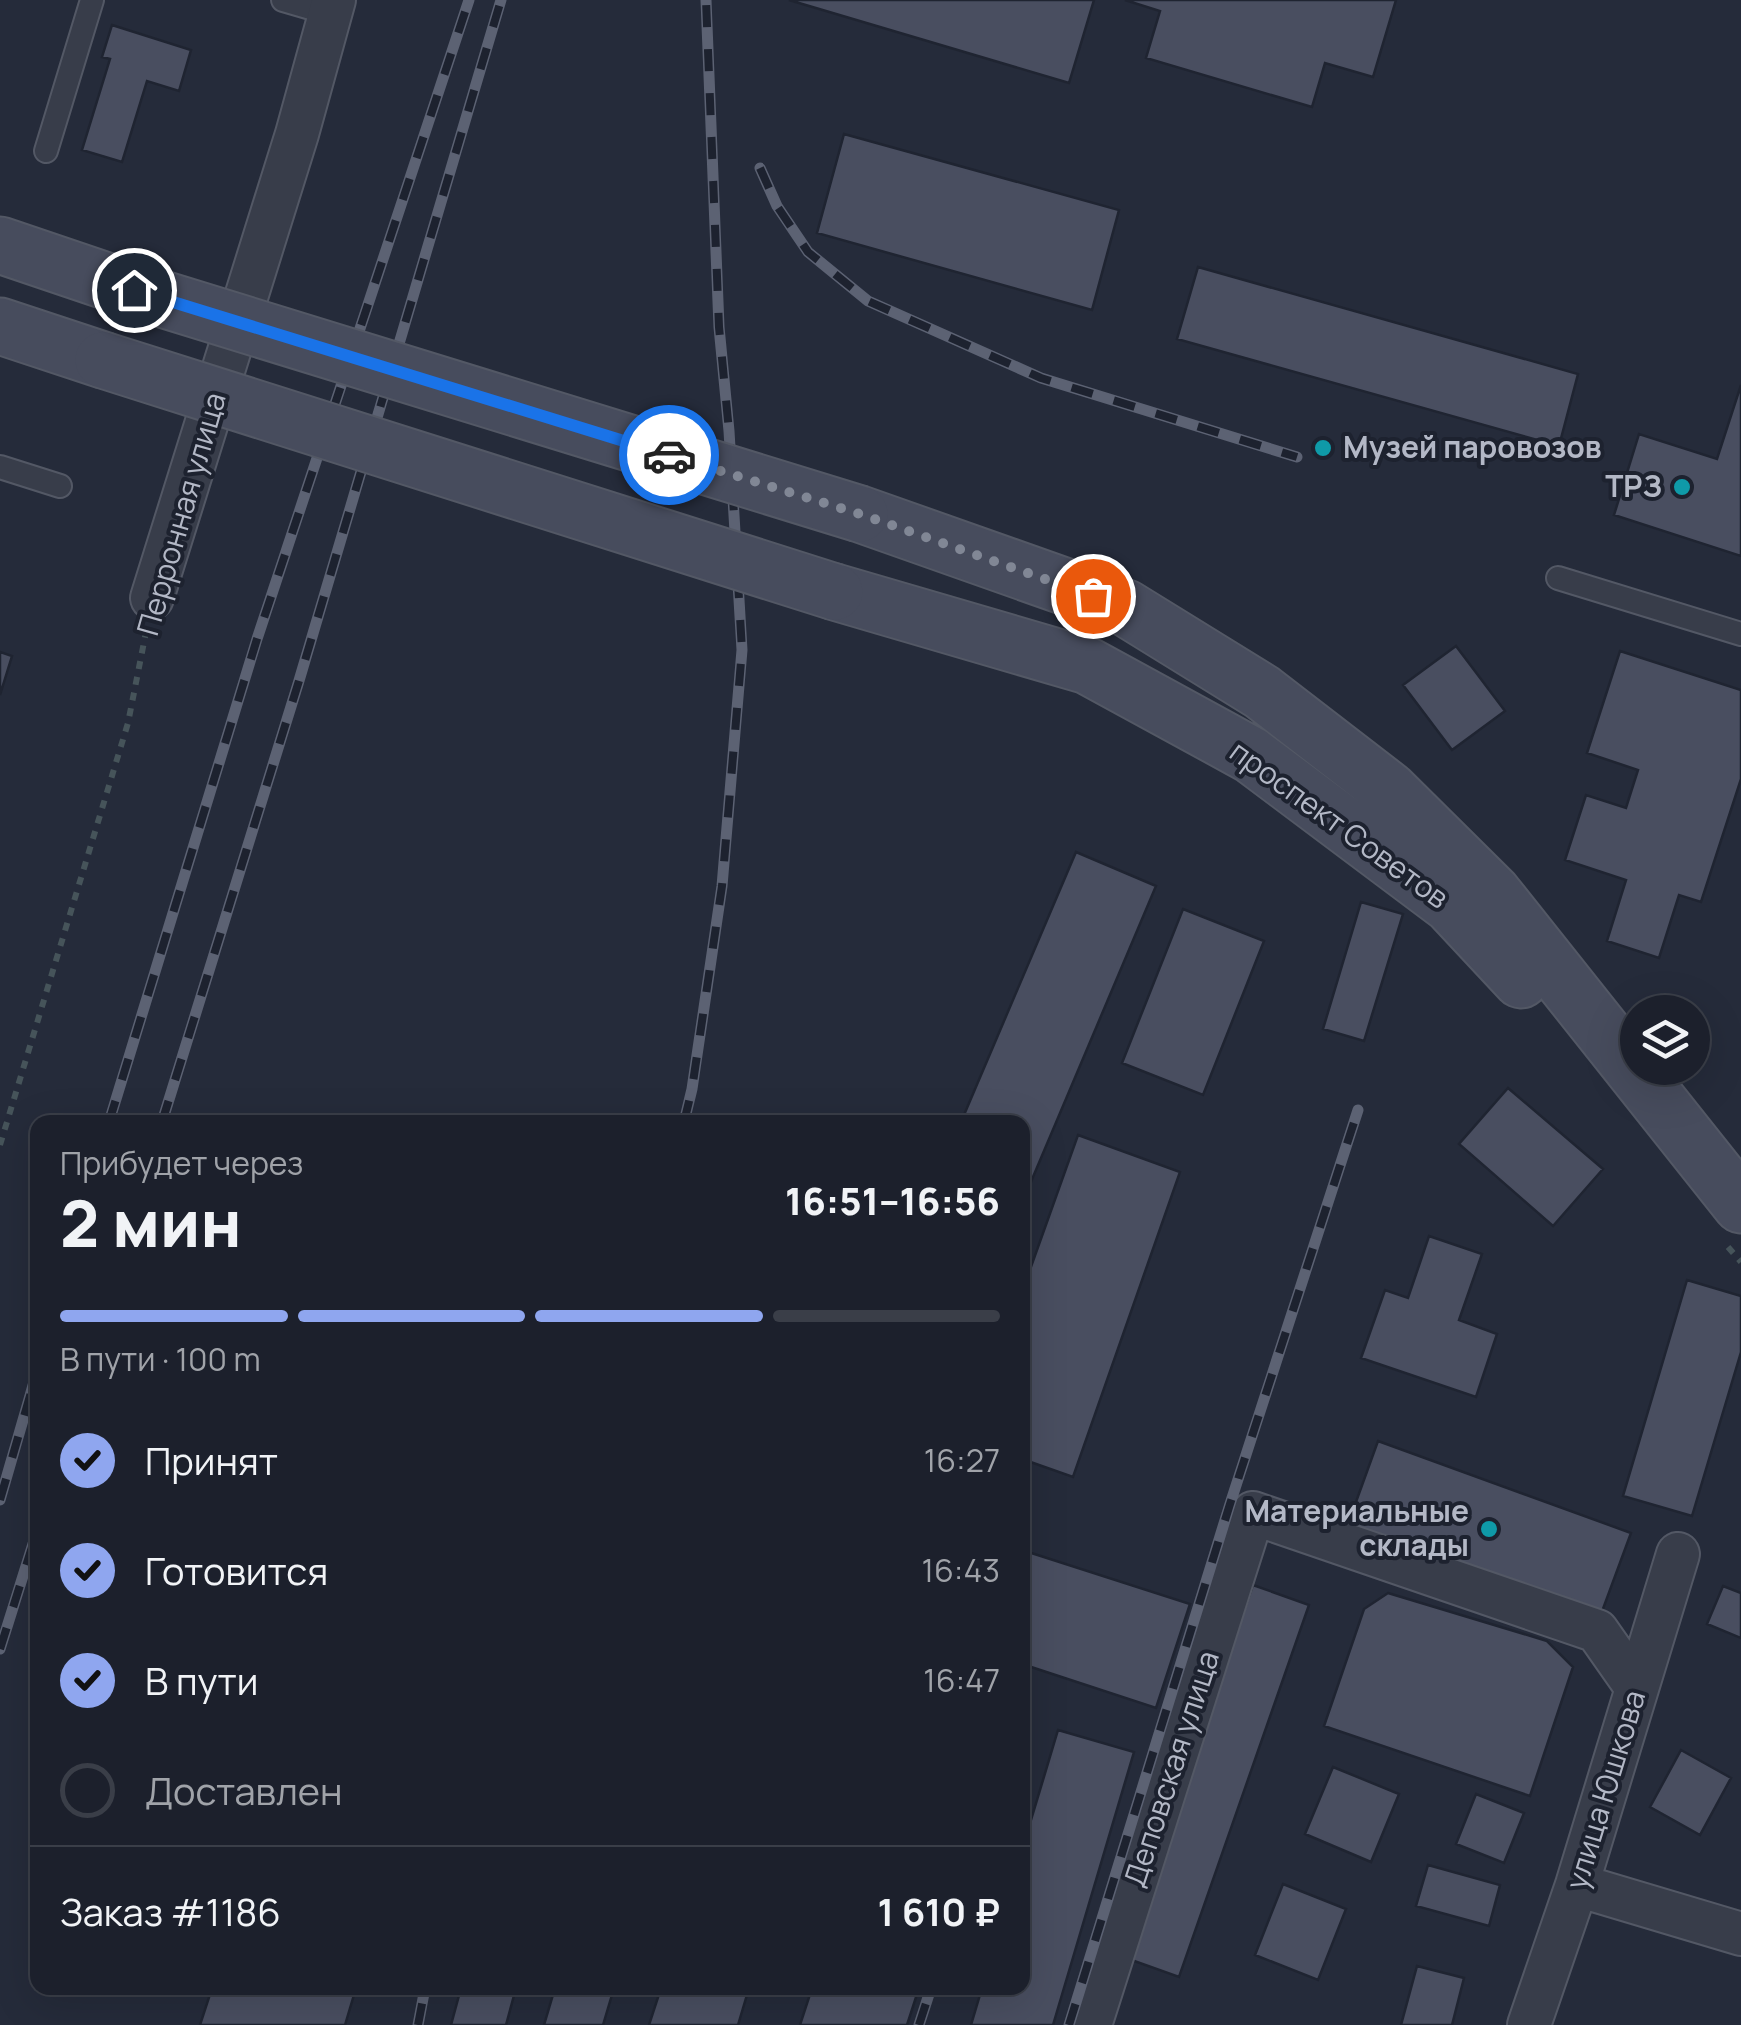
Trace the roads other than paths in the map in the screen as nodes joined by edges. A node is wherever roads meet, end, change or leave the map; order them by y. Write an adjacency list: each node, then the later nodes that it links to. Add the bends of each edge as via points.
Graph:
1 (92, 0): 4 (lane)
2 (283, 0): 3 (lane)
3 (332, 7): 10 (street, Перронная улица)
4 (46, 150)
5 (0, 245): 12 (main road, проспект Советов, bridge, via 860,514 1126,608 1262,692 1332,746 1388,790 1494,893)
6 (0, 326): 12 (main road, проспект Советов, bridge, via 1088,666 1251,755 1451,905)
7 (0, 467): 8 (lane)
8 (60, 486)
9 (1558, 578): 11 (lane)
10 (152, 598)
11 (1741, 634)
12 (1732, 1217)
13 (1678, 1554): 14 (street, улица Юшкова)
14 (1638, 1688): 15 (street, улица Юшкова); 17 (street, Деповская улица, via 1597,1631 1254,1513)
15 (1577, 1885): 16 (street); 18 (street, улица Юшкова)
16 (1741, 1934)
17 (1090, 2025)
18 (1529, 2025)

